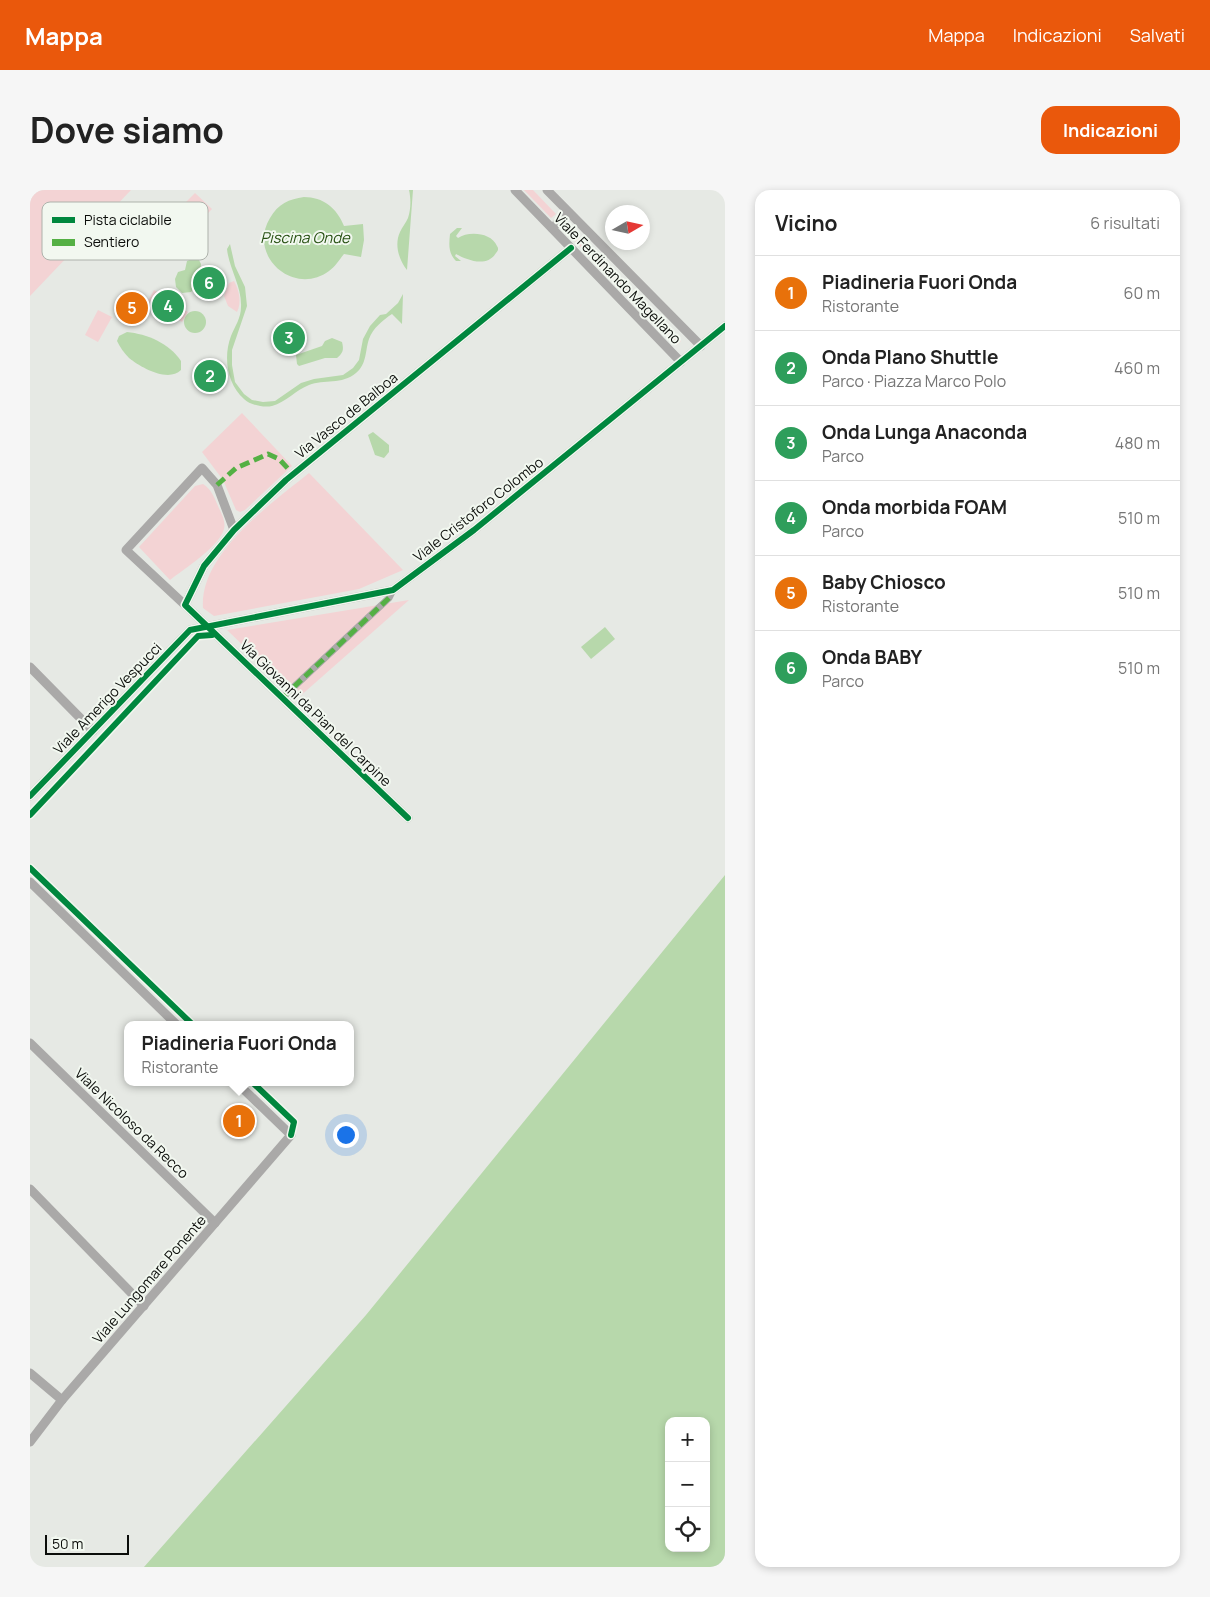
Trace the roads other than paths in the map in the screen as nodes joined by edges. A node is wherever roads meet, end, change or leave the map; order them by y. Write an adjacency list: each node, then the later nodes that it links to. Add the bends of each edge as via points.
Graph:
1 (516, 190): 4 (street, Viale Ferdinando Magellano)
2 (547, 190): 3 (street, Viale Ferdinando Magellano)
3 (569, 213): 4 (street); 7 (street, Viale Ferdinando Magellano)
4 (552, 228): 5 (street, Viale Ferdinando Magellano)
5 (571, 248): 8 (street, Viale Ferdinando Magellano); 9 (street, Via Vasco de Balboa, via 286,480)
6 (725, 326): 7 (street, Viale Cristoforo Colombo)
7 (701, 346): 8 (street, Viale Cristoforo Colombo)
8 (681, 362): 10 (street, Viale Cristoforo Colombo, via 474,530)
9 (234, 530): 11 (street, Via Vasco de Balboa, via 204,566); 11 (street, via 217,485 202,468 126,550)
10 (393, 590): 12 (street, Viale Cristoforo Colombo); 14 (street, via 389,598)
11 (185, 605): 12 (street)
12 (207, 626): 14 (street, Via Giovanni da Pian del Carpine); 15 (street, Viale Amerigo Vespucci, via 190,630)
13 (30, 667): 15 (street, Viale Amerigo Vespucci)
14 (283, 697): 17 (street, Via Giovanni da Pian del Carpine)
15 (92, 731): 16 (street, Viale Amerigo Vespucci)
16 (30, 796)
17 (408, 818)
18 (30, 882): 19 (street)
19 (173, 1021)
20 (30, 1043): 23 (street, Viale Nicoloso da Recco)
21 (240, 1086): 23 (street, Viale Lungomare Ponente, via 291,1135)
22 (30, 1189): 24 (street)
23 (214, 1223): 24 (street, Viale Lungomare Ponente)
24 (144, 1306): 26 (street, Viale Lungomare Ponente)
25 (30, 1373): 26 (street)
26 (62, 1400): 27 (street, Viale Lungomare Ponente)
27 (30, 1442)

